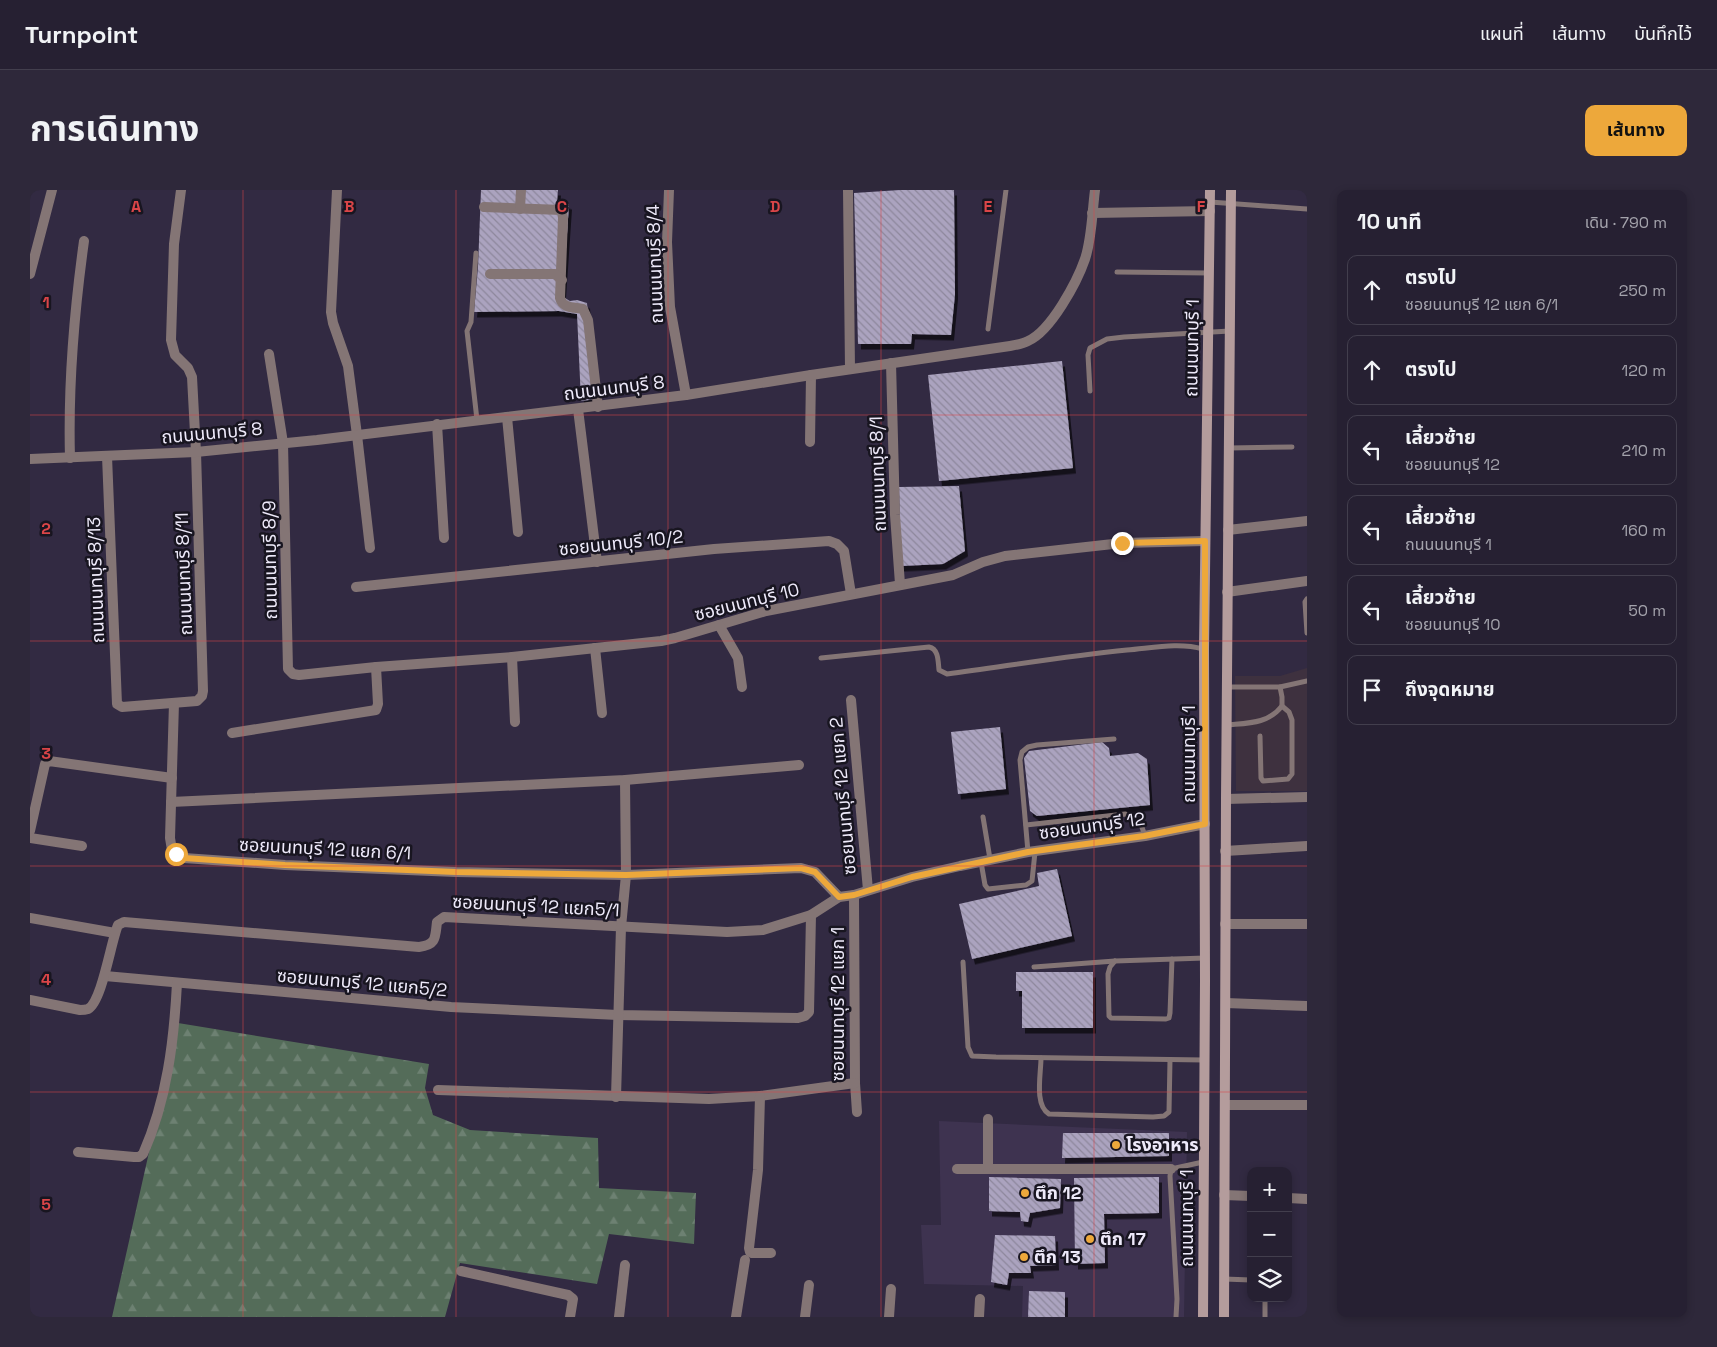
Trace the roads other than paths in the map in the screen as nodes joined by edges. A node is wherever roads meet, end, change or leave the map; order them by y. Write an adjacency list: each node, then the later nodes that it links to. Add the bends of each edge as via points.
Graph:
1 (52, 190): 21 (street)
2 (181, 190): 43 (street, ถนนนนทบุรี 8/11, via 174,244 171,340 175,355 192,377)
3 (337, 190): 38 (street, via 331,312 348,366)
4 (521, 190): 14 (street)
5 (669, 190): 32 (street, ถนนนนทบุรี 8/4, via 670,307)
6 (848, 190): 29 (street)
7 (1006, 190): 24 (lane)
8 (1095, 190): 16 (street, ถนนนนทบุรี 8)
9 (1210, 190): 12 (main road, ถนนนนทบุรี 1)
10 (1231, 190): 11 (main road, ถนนนนทบุรี 1)
11 (1230, 204): 12 (lane); 15 (lane); 26 (main road, ถนนนนทบุรี 1)
12 (1210, 206): 16 (street); 20 (main road, ถนนนนทบุรี 1)
13 (484, 207): 14 (street)
14 (520, 209): 23 (street, via 562,210)
15 (1307, 209)
16 (1092, 213): 28 (street, ถนนนนทบุรี 8, via 1085,260 1053,320 1038,335 1010,346)
17 (84, 241): 45 (street, via 77,287)
18 (476, 253): 36 (lane, via 471,322 467,331)
19 (1117, 272): 20 (lane)
20 (1209, 273): 25 (main road, ถนนนนทบุรี 1)
21 (30, 274)
22 (490, 274): 23 (street, via 555,274)
23 (562, 280): 33 (street, via 561,303 584,309 588,320)
24 (988, 329)
25 (1208, 331): 26 (lane); 31 (lane, via 1107,339 1090,348); 51 (main road, ถนนนนทบุรี 1)
26 (1230, 331): 42 (main road, ถนนนนทบุรี 1)
27 (269, 354): 40 (street, ถนนนนทบุรี 8/9)
28 (892, 363): 29 (street, ถนนนนทบุรี 8); 55 (street, ถนนนนทบุรี 8/1, via 894,515)
29 (850, 369): 30 (street, ถนนนนทบุรี 8)
30 (811, 375): 32 (street, ถนนนนทบุรี 8); 39 (street)
31 (1090, 391)
32 (686, 395): 33 (street, ถนนนนทบุรี 8)
33 (598, 407): 34 (street, ถนนนนทบุรี 8)
34 (578, 409): 35 (street, ถนนนนทบุรี 8); 53 (street)
35 (507, 417): 36 (street, ถนนนนทบุรี 8); 49 (street)
36 (477, 420): 37 (street, ถนนนนทบุรี 8)
37 (437, 424): 38 (street, ถนนนนทบุรี 8); 50 (street)
38 (358, 435): 40 (street, ถนนนนทบุรี 8); 52 (street)
39 (810, 442)
40 (283, 443): 43 (street, ถนนนนทบุรี 8); 68 (street, ถนนนนทบุรี 8/9, via 288,669)
41 (1292, 446): 42 (lane)
42 (1229, 448): 48 (main road, ถนนนนทบุรี 1)
43 (196, 452): 44 (street, ถนนนนทบุรี 8); 74 (street, ถนนนนทบุรี 8/11, via 202,696 197,701)
44 (107, 456): 45 (street, ถนนนนทบุรี 8); 74 (street, ถนนนนทบุรี 8/13, via 117,704 122,707)
45 (70, 458): 46 (street, ถนนนนทบุรี 8)
46 (30, 459)
47 (1307, 520): 48 (street)
48 (1228, 530): 57 (main road, ถนนนนทบุรี 1)
49 (518, 532)
50 (444, 538)
51 (1205, 541): 55 (street, ซอยนนทบุรี 10, via 1122,543 1005,556 954,574); 64 (main road, ถนนนนทบุรี 1)
52 (370, 548)
53 (598, 562): 56 (street, ซอยนนทบุรี 10/2); 58 (street, ซอยนนทบุรี 10/2, via 714,549 831,541 844,551)
54 (1307, 581): 57 (street)
55 (900, 584): 58 (street, ซอยนนทบุรี 10)
56 (356, 587)
57 (1227, 592): 71 (main road, ถนนนนทบุรี 1)
58 (851, 594): 61 (street, ซอยนนทบุรี 10, via 766,611)
59 (1307, 599): 60 (lane)
60 (1306, 617): 62 (lane)
61 (719, 625): 63 (street, ซอยนนทบุรี 10, via 675,638); 70 (street, via 738,658)
62 (1307, 633)
63 (595, 648): 65 (street, ซอยนนทบุรี 10); 76 (street)
64 (1204, 649): 66 (lane, via 1191,645 1091,654 947,674 939,670 933,647); 89 (main road, ถนนนนทบุรี 1)
65 (512, 657): 67 (street, ซอยนนทบุรี 10); 77 (street)
66 (821, 658)
67 (376, 667): 68 (street, ซอยนนทบุรี 10); 79 (street, via 376,710)
68 (293, 674)
69 (1307, 681): 72 (lane)
70 (742, 687)
71 (1226, 687): 72 (lane); 78 (main road, ถนนนนทบุรี 1)
72 (1280, 687): 75 (lane)
73 (851, 700): 100 (street, ซอยนนทบุรี 12 แยก 2)
74 (174, 703): 83 (street, ซอยนนทบุรี 12 แยก 6/1)
75 (1282, 706): 78 (lane, via 1271,718); 80 (lane, via 1292,720 1292,774 1288,779 1263,782 1260,778)
76 (602, 713)
77 (516, 722)
78 (1226, 725): 86 (main road, ถนนนนทบุรี 1)
79 (232, 733)
80 (1260, 736)
81 (1114, 739): 90 (lane, via 1037,745 1022,752)
82 (799, 765): 84 (street)
83 (172, 778): 87 (street, ซอยนนทบุรี 12 แยก 6/1); 91 (street, via 52,760 47,762)
84 (625, 780): 87 (street); 99 (street)
85 (1307, 797): 86 (street)
86 (1226, 799): 96 (main road, ถนนนนทบุรี 1)
87 (171, 802): 99 (street, ซอยนนทบุรี 12 แยก 6/1, via 172,850 184,858 456,872)
88 (983, 817): 98 (lane)
89 (1205, 824): 92 (street, ซอยนนทบุรี 12); 109 (main road, ถนนนนทบุรี 1)
90 (1026, 825): 92 (lane, via 1125,814 1139,820); 97 (lane)
91 (30, 831)
92 (1144, 836): 97 (street, ซอยนนทบุรี 12)
93 (30, 838): 94 (street)
94 (82, 846)
95 (1307, 846): 96 (street)
96 (1225, 851): 105 (main road, ถนนนนทบุรี 1)
97 (1031, 852): 98 (street, ซอยนนทบุรี 12); 98 (lane, via 1032,880 1026,886 988,889 985,885)
98 (985, 861): 100 (street, ซอยนนทบุรี 12)
99 (626, 875): 102 (street, via 809,869); 107 (street)
100 (868, 890): 101 (street, ซอยนนทบุรี 12)
101 (854, 895): 102 (street, ซอยนนทบุรี 12); 123 (street, ซอยนนทบุรี 12 แยก 1)
102 (839, 897): 103 (street, ซอยนนทบุรี 12 แยก5/1)
103 (811, 915): 107 (street, ซอยนนทบุรี 12 แยก5/1, via 763,930 727,932); 119 (street, ซอยนนทบุรี 12 แยก5/2, via 809,1012 805,1016)
104 (30, 918): 108 (street)
105 (1225, 924): 106 (street); 117 (main road, ถนนนนทบุรี 1)
106 (1307, 924)
107 (621, 927): 108 (street, ซอยนนทบุรี 12 แยก5/1, via 444,917 437,922 433,943 419,947 124,922 118,925); 119 (street)
108 (115, 933): 114 (street)
109 (1205, 958): 110 (lane); 122 (main road, ถนนนนทบุรี 1)
110 (1172, 959): 111 (lane); 111 (lane, via 1170,1013 1166,1019 1109,1016 1108,974)
111 (1115, 961): 113 (lane)
112 (963, 962): 120 (lane, via 968,1047 972,1056)
113 (1034, 967)
114 (105, 976): 115 (street, ซอยนนทบุรี 12 แยก5/2); 116 (street, via 87,1010)
115 (177, 983): 119 (street, ซอยนนทบุรี 12 แยก5/2, via 408,1004); 131 (street, via 168,1076 143,1154 134,1157)
116 (30, 1000)
117 (1226, 1003): 118 (street); 127 (main road, ถนนนนทบุรี 1)
118 (1307, 1006)
119 (618, 1016): 126 (street)
120 (1041, 1058): 121 (lane); 121 (lane, via 1040,1102 1049,1114 1153,1117 1169,1112)
121 (1170, 1060): 122 (lane)
122 (1205, 1060): 132 (main road, ถนนนนทบุรี 1)
123 (855, 1083): 125 (street); 129 (street, ซอยนนทบุรี 12 แยก 1)
124 (438, 1090): 126 (street)
125 (760, 1096): 126 (street, via 709,1099); 140 (street, via 758,1170 750,1252)
126 (616, 1097)
127 (1225, 1105): 128 (street); 136 (main road, ถนนนนทบุรี 1)
128 (1307, 1105)
129 (856, 1112)
130 (988, 1119): 134 (street)
131 (78, 1152)
132 (1204, 1162): 135 (lane); 157 (main road, ถนนนนทบุรี 1)
133 (957, 1169): 134 (street)
134 (988, 1169): 135 (street)
135 (1171, 1169): 156 (lane)
136 (1224, 1195): 137 (street); 144 (main road, ถนนนนทบุรี 1)
137 (1247, 1196)
138 (1292, 1198): 139 (street)
139 (1307, 1199)
140 (771, 1253)
141 (745, 1260): 152 (street)
142 (624, 1265): 151 (street)
143 (461, 1272): 150 (street, via 568,1295 573,1299)
144 (1224, 1279): 145 (lane); 158 (main road, ถนนนนทบุรี 1)
145 (1247, 1280)
146 (809, 1285): 153 (street)
147 (891, 1288): 154 (street)
148 (980, 1299): 155 (street)
149 (1266, 1302): 159 (lane)
150 (570, 1317)
151 (618, 1317)
152 (736, 1317)
153 (805, 1317)
154 (889, 1317)
155 (979, 1317)
156 (1176, 1317)
157 (1203, 1317)
158 (1224, 1317)
159 (1266, 1317)

